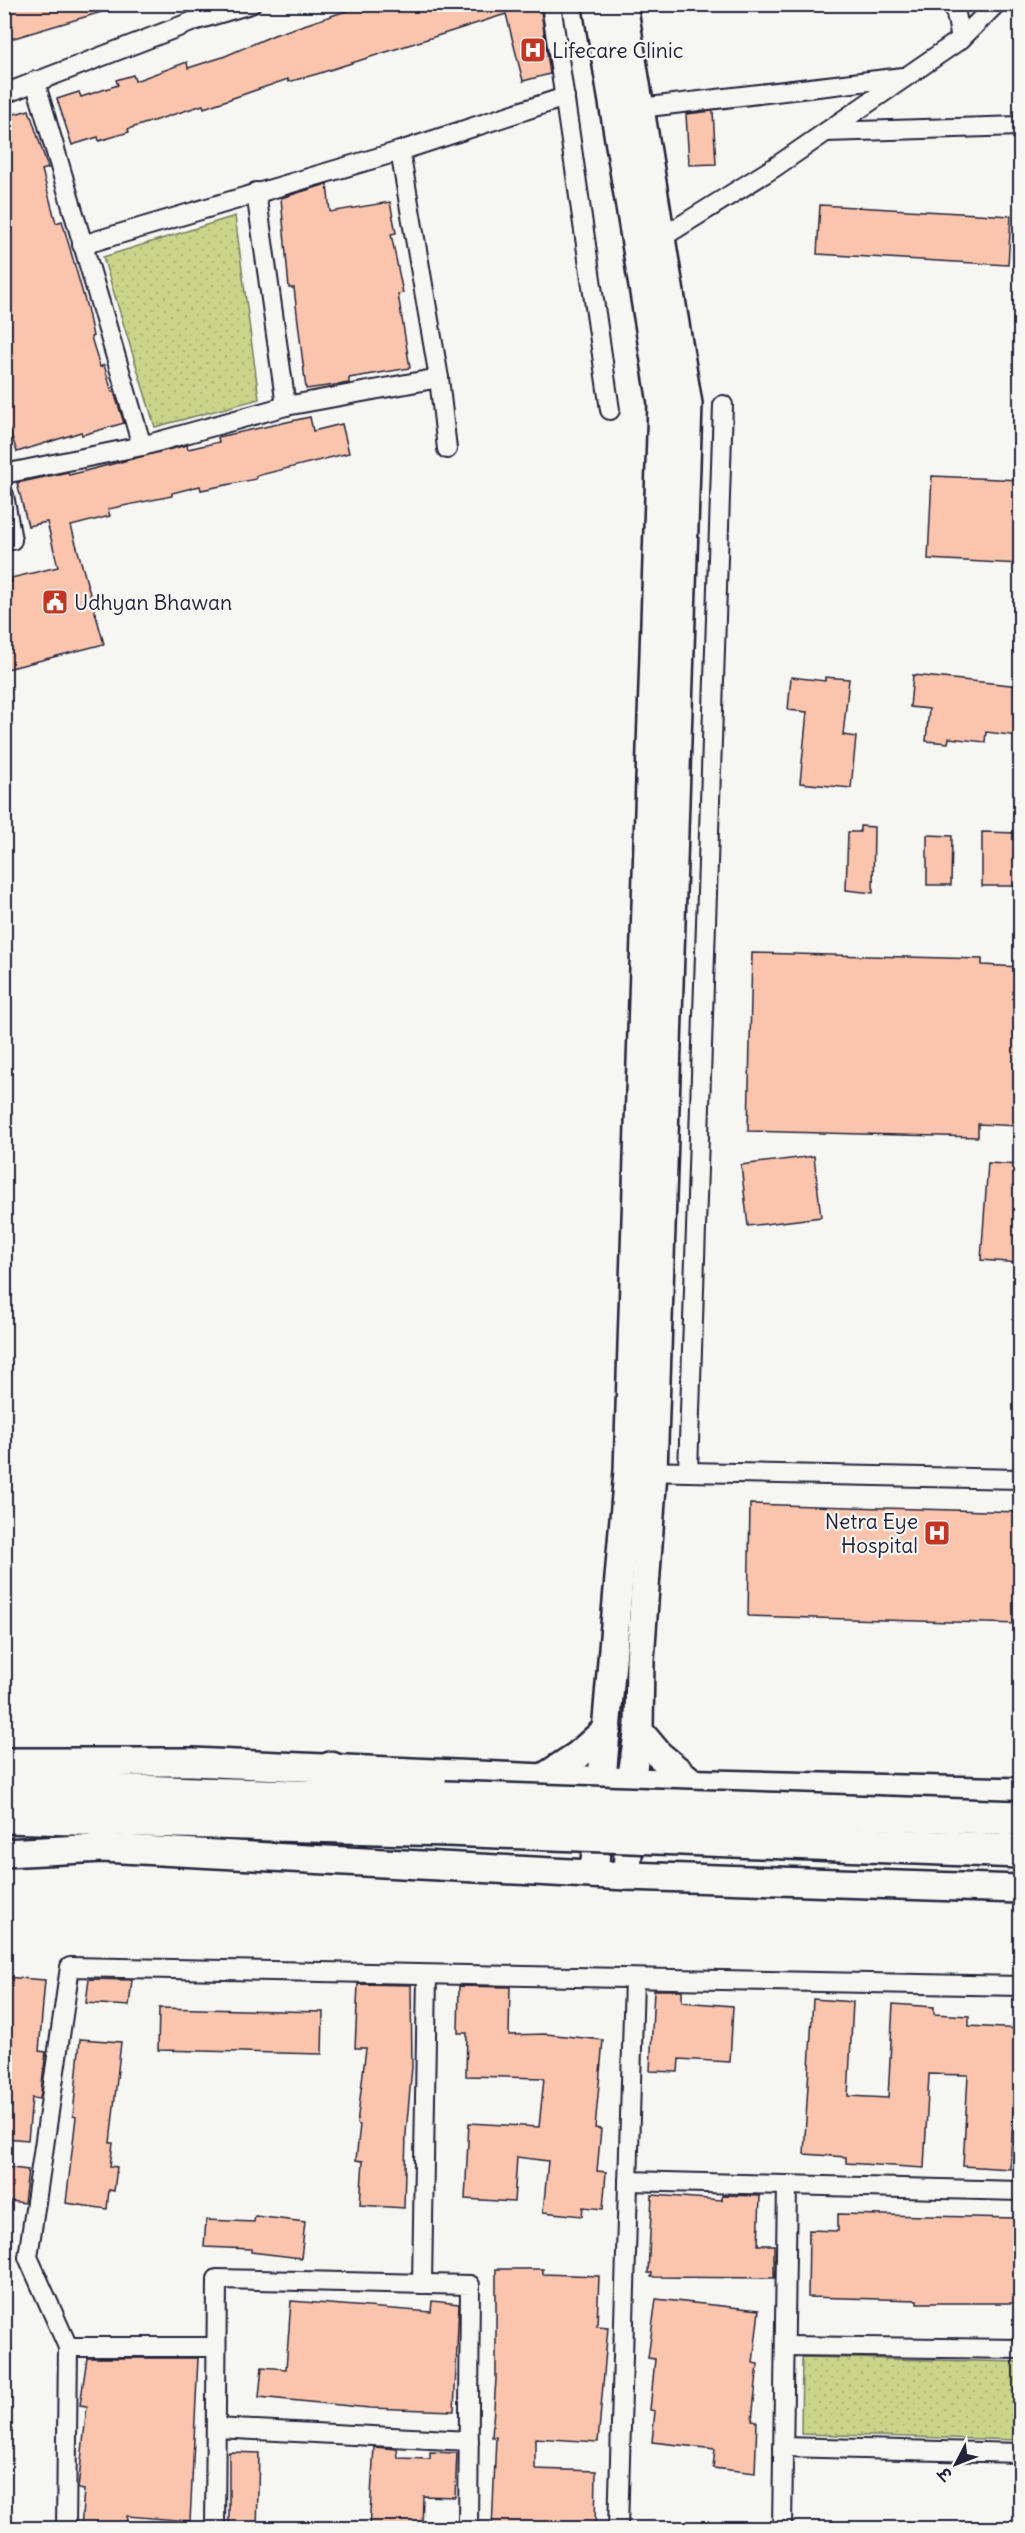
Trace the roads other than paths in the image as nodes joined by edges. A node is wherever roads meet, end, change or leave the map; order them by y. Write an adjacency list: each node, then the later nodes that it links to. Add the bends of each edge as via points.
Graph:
1 (250, 4): 7 (street)
2 (551, 4): 12 (street)
3 (597, 4): 29 (street, via 662,404)
4 (623, 4): 13 (street)
5 (954, 4): 8 (street)
6 (996, 4): 8 (street)
7 (193, 13): 10 (street)
8 (961, 39): 9 (street)
9 (908, 76): 13 (street); 15 (street)
10 (35, 81): 11 (street); 19 (street)
11 (4, 94)
12 (565, 97): 16 (street); 23 (street)
13 (640, 108): 18 (street)
14 (1020, 126): 15 (street)
15 (826, 132): 18 (street)
16 (400, 151): 17 (street); 20 (street)
17 (256, 192): 19 (street); 22 (street)
18 (661, 238): 29 (street, via 688,404)
19 (82, 245): 24 (street)
20 (439, 378): 22 (street); 25 (street)
21 (723, 405): 30 (street)
22 (286, 406): 24 (street)
23 (610, 410)
24 (142, 446): 26 (street)
25 (447, 449)
26 (4, 474)
27 (4, 495): 28 (street)
28 (12, 540)
29 (640, 1471): 30 (street); 32 (street); 33 (street)
30 (688, 1472): 31 (street)
31 (1020, 1479)
32 (607, 1729): 35 (street, via 578,1755); 36 (street)
33 (638, 1730): 37 (street); 39 (street, via 659,1755)
34 (4, 1762): 38 (street, via 192,1762)
35 (543, 1778): 36 (street); 38 (street)
36 (601, 1780): 37 (street); 47 (street)
37 (631, 1782): 39 (street); 48 (street)
38 (329, 1783): 40 (highway); 42 (highway)
39 (694, 1784): 41 (street)
40 (4, 1788)
41 (1020, 1792)
42 (446, 1813): 43 (highway); 44 (highway, bridge); 45 (highway, bridge)
43 (4, 1816)
44 (1020, 1818)
45 (1020, 1851)
46 (9, 1858): 47 (street, via 102,1848)
47 (594, 1874): 48 (street)
48 (627, 1876): 49 (street)
49 (1020, 1889)
50 (427, 1976): 51 (street); 56 (street); 58 (street, via 70,1967 28,2257)
51 (634, 1979): 52 (street); 53 (street)
52 (1020, 1986)
53 (628, 2181): 54 (street); 68 (street)
54 (787, 2185): 55 (street); 57 (street)
55 (1020, 2191)
56 (422, 2284): 59 (street, via 217,2279); 62 (street, via 470,2285)
57 (785, 2346): 60 (street); 63 (street)
58 (68, 2347): 59 (street); 65 (street)
59 (216, 2348): 61 (street)
60 (1020, 2349)
61 (216, 2428): 62 (street); 66 (street)
62 (469, 2440): 67 (street)
63 (783, 2447): 64 (street); 69 (street)
64 (1020, 2453)
65 (66, 2529)
66 (215, 2529)
67 (468, 2529)
68 (618, 2529)
69 (782, 2529)

